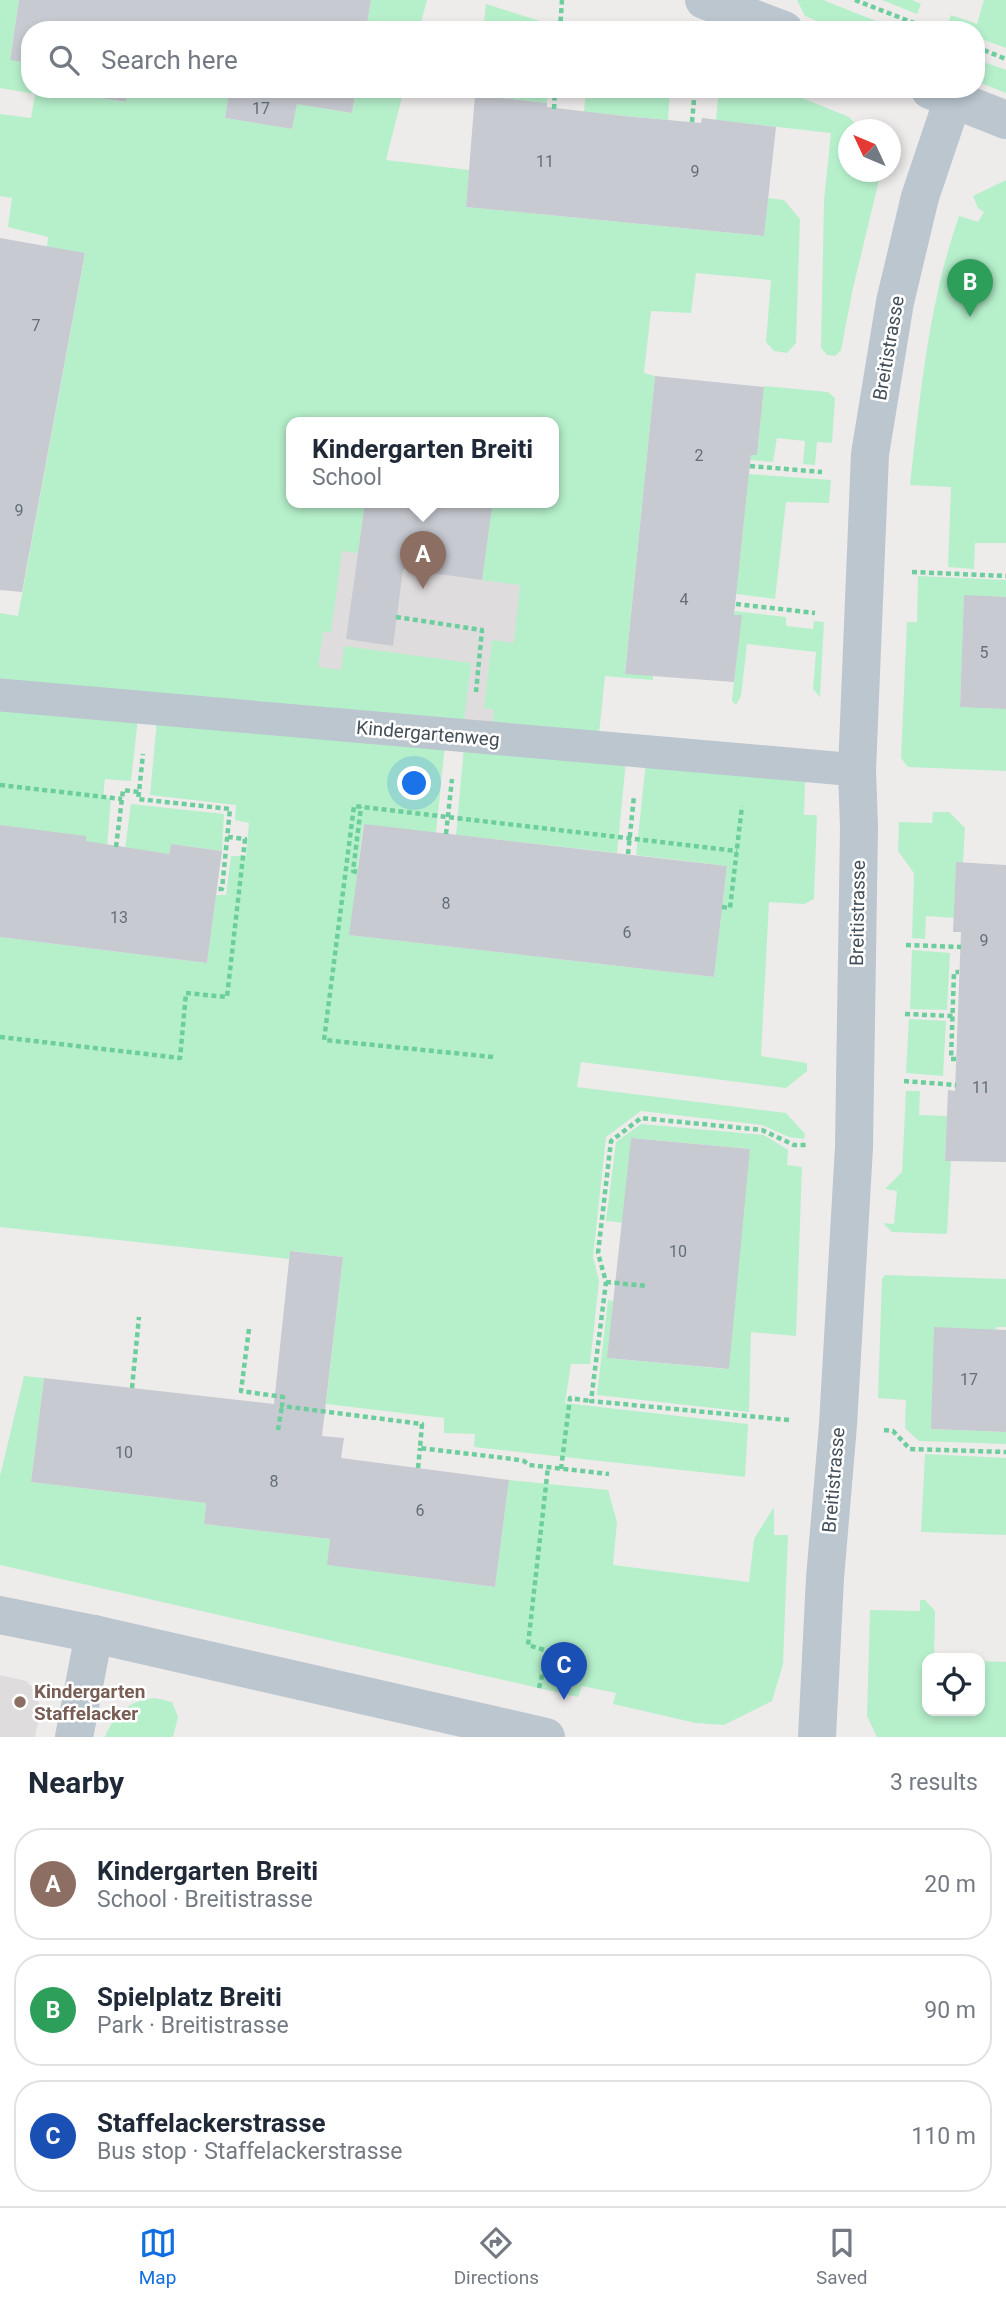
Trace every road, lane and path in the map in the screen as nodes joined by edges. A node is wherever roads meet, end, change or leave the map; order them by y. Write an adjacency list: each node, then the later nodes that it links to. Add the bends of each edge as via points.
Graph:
1 (562, 0): 5 (path)
2 (705, 0): 4 (street)
3 (855, 0): 7 (path)
4 (744, 6): 6 (street)
5 (561, 21)
6 (769, 21)
7 (909, 21)
8 (985, 51): 9 (path)
9 (1006, 59)
10 (555, 98): 14 (path)
11 (694, 98): 16 (path)
12 (940, 98): 18 (street, Breitistrasse, via 895,302)
13 (951, 98): 15 (street)
14 (554, 109)
15 (1006, 120)
16 (692, 122)
17 (750, 466): 18 (path)
18 (869, 476): 19 (street, Breitistrasse)
19 (866, 569): 20 (path); 23 (street, Breitistrasse)
20 (1006, 576)
21 (736, 604): 23 (path)
22 (396, 617): 26 (path, via 482,631 474,708 479,723)
23 (863, 619): 28 (street, Breitistrasse)
24 (0, 695): 25 (lane, Kindergartenweg)
25 (149, 709): 26 (lane, Kindergartenweg); 30 (path)
26 (467, 737): 27 (lane, Kindergartenweg); 33 (path)
27 (639, 751): 28 (lane, Kindergartenweg); 36 (path)
28 (857, 770): 46 (street, Breitistrasse)
29 (0, 785): 31 (path)
30 (139, 792): 31 (path, via 123,790); 35 (path, via 138,799 230,809)
31 (122, 799): 37 (path)
32 (361, 807): 33 (path); 39 (path, via 353,871); 44 (path, via 354,806 324,1041)
33 (448, 817): 34 (path); 36 (path)
34 (446, 834)
35 (228, 837): 40 (path, via 222,889); 43 (path, via 245,839 227,997 186,993 180,1058)
36 (629, 838): 38 (path); 41 (path, via 737,851 730,908)
37 (116, 847)
38 (628, 854)
39 (357, 872)
40 (217, 889)
41 (722, 907)
42 (960, 972): 45 (path, via 954,972 951,1059)
43 (0, 1037)
44 (493, 1057)
45 (956, 1059)
46 (854, 1147): 47 (path, via 794,1145 762,1130 641,1118 611,1141 598,1253); 54 (street, Breitistrasse)
47 (606, 1282): 48 (path); 52 (path)
48 (647, 1286)
49 (139, 1317): 51 (path)
50 (249, 1329): 53 (path, via 241,1391 283,1397)
51 (132, 1388)
52 (591, 1401): 54 (path); 60 (path, via 570,1398)
53 (282, 1406): 55 (path); 56 (path, via 422,1424)
54 (838, 1425): 57 (path, via 893,1430 910,1449); 66 (street, Breitistrasse)
55 (278, 1430)
56 (419, 1448): 58 (path); 59 (path)
57 (1006, 1452)
58 (548, 1467): 60 (path); 64 (path, via 528,1645 548,1651)
59 (418, 1468)
60 (561, 1469): 61 (path)
61 (608, 1474)
62 (0, 1615): 63 (street)
63 (94, 1634): 64 (street); 65 (street)
64 (537, 1735)
65 (74, 1737)
66 (817, 1737)

